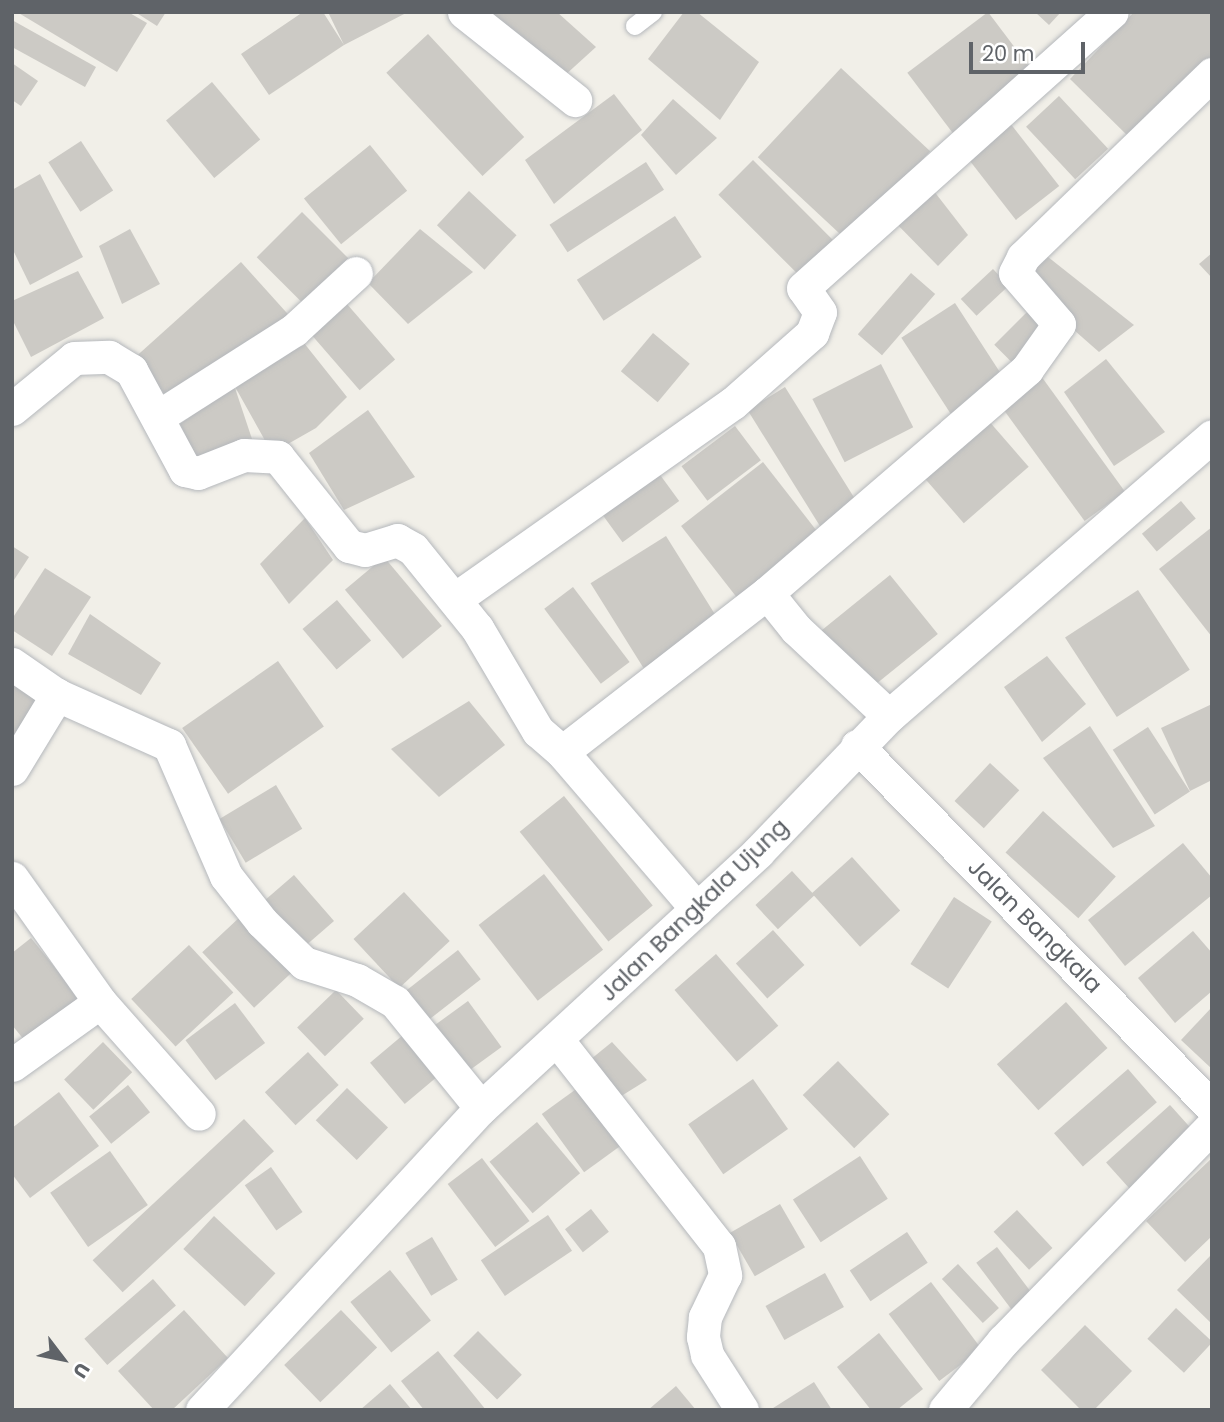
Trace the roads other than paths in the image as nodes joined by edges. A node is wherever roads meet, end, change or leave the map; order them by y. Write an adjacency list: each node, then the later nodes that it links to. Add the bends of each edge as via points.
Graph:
1 (464, 12): 6 (street)
2 (653, 12): 4 (lane)
3 (1112, 12): 12 (street, via 803,288 820,312 813,333 733,403)
4 (635, 26)
5 (1212, 74): 11 (street, via 1023,257 1015,273 1059,324 1027,369)
6 (575, 100)
7 (356, 273): 9 (street, via 293,330)
8 (12, 409): 9 (street, via 45,377 74,358 92,355 109,357 131,369)
9 (159, 416): 12 (street, via 185,470 198,473 244,455 278,457 349,547 365,550 397,540 406,543)
10 (1210, 442): 15 (street, Jalan Bangkala Ujung)
11 (767, 593): 15 (street, via 796,629); 17 (street)
12 (455, 599): 17 (street, via 524,711)
13 (12, 664): 14 (street)
14 (57, 695): 18 (street); 25 (street, via 169,744 226,876 262,922 304,963 357,980 395,1002)
15 (889, 716): 16 (street, Jalan Bangkala Ujung)
16 (858, 746): 20 (street, Jalan Bangkala Ujung); 24 (street, Jalan Bangkala)
17 (562, 752): 20 (street)
18 (12, 769)
19 (12, 878): 21 (street)
20 (697, 909): 22 (street, Jalan Bangkala Ujung)
21 (100, 1002): 23 (street); 26 (street)
22 (558, 1041): 25 (street, Jalan Bangkala Ujung); 29 (street, via 719,1246 725,1275 705,1317 703,1337 708,1356)
23 (12, 1065)
24 (1212, 1107)
25 (481, 1108): 28 (street, Jalan Bangkala Ujung)
26 (199, 1114)
27 (1212, 1126): 30 (street, via 1003,1341)
28 (201, 1410)
29 (742, 1410)
30 (945, 1410)

